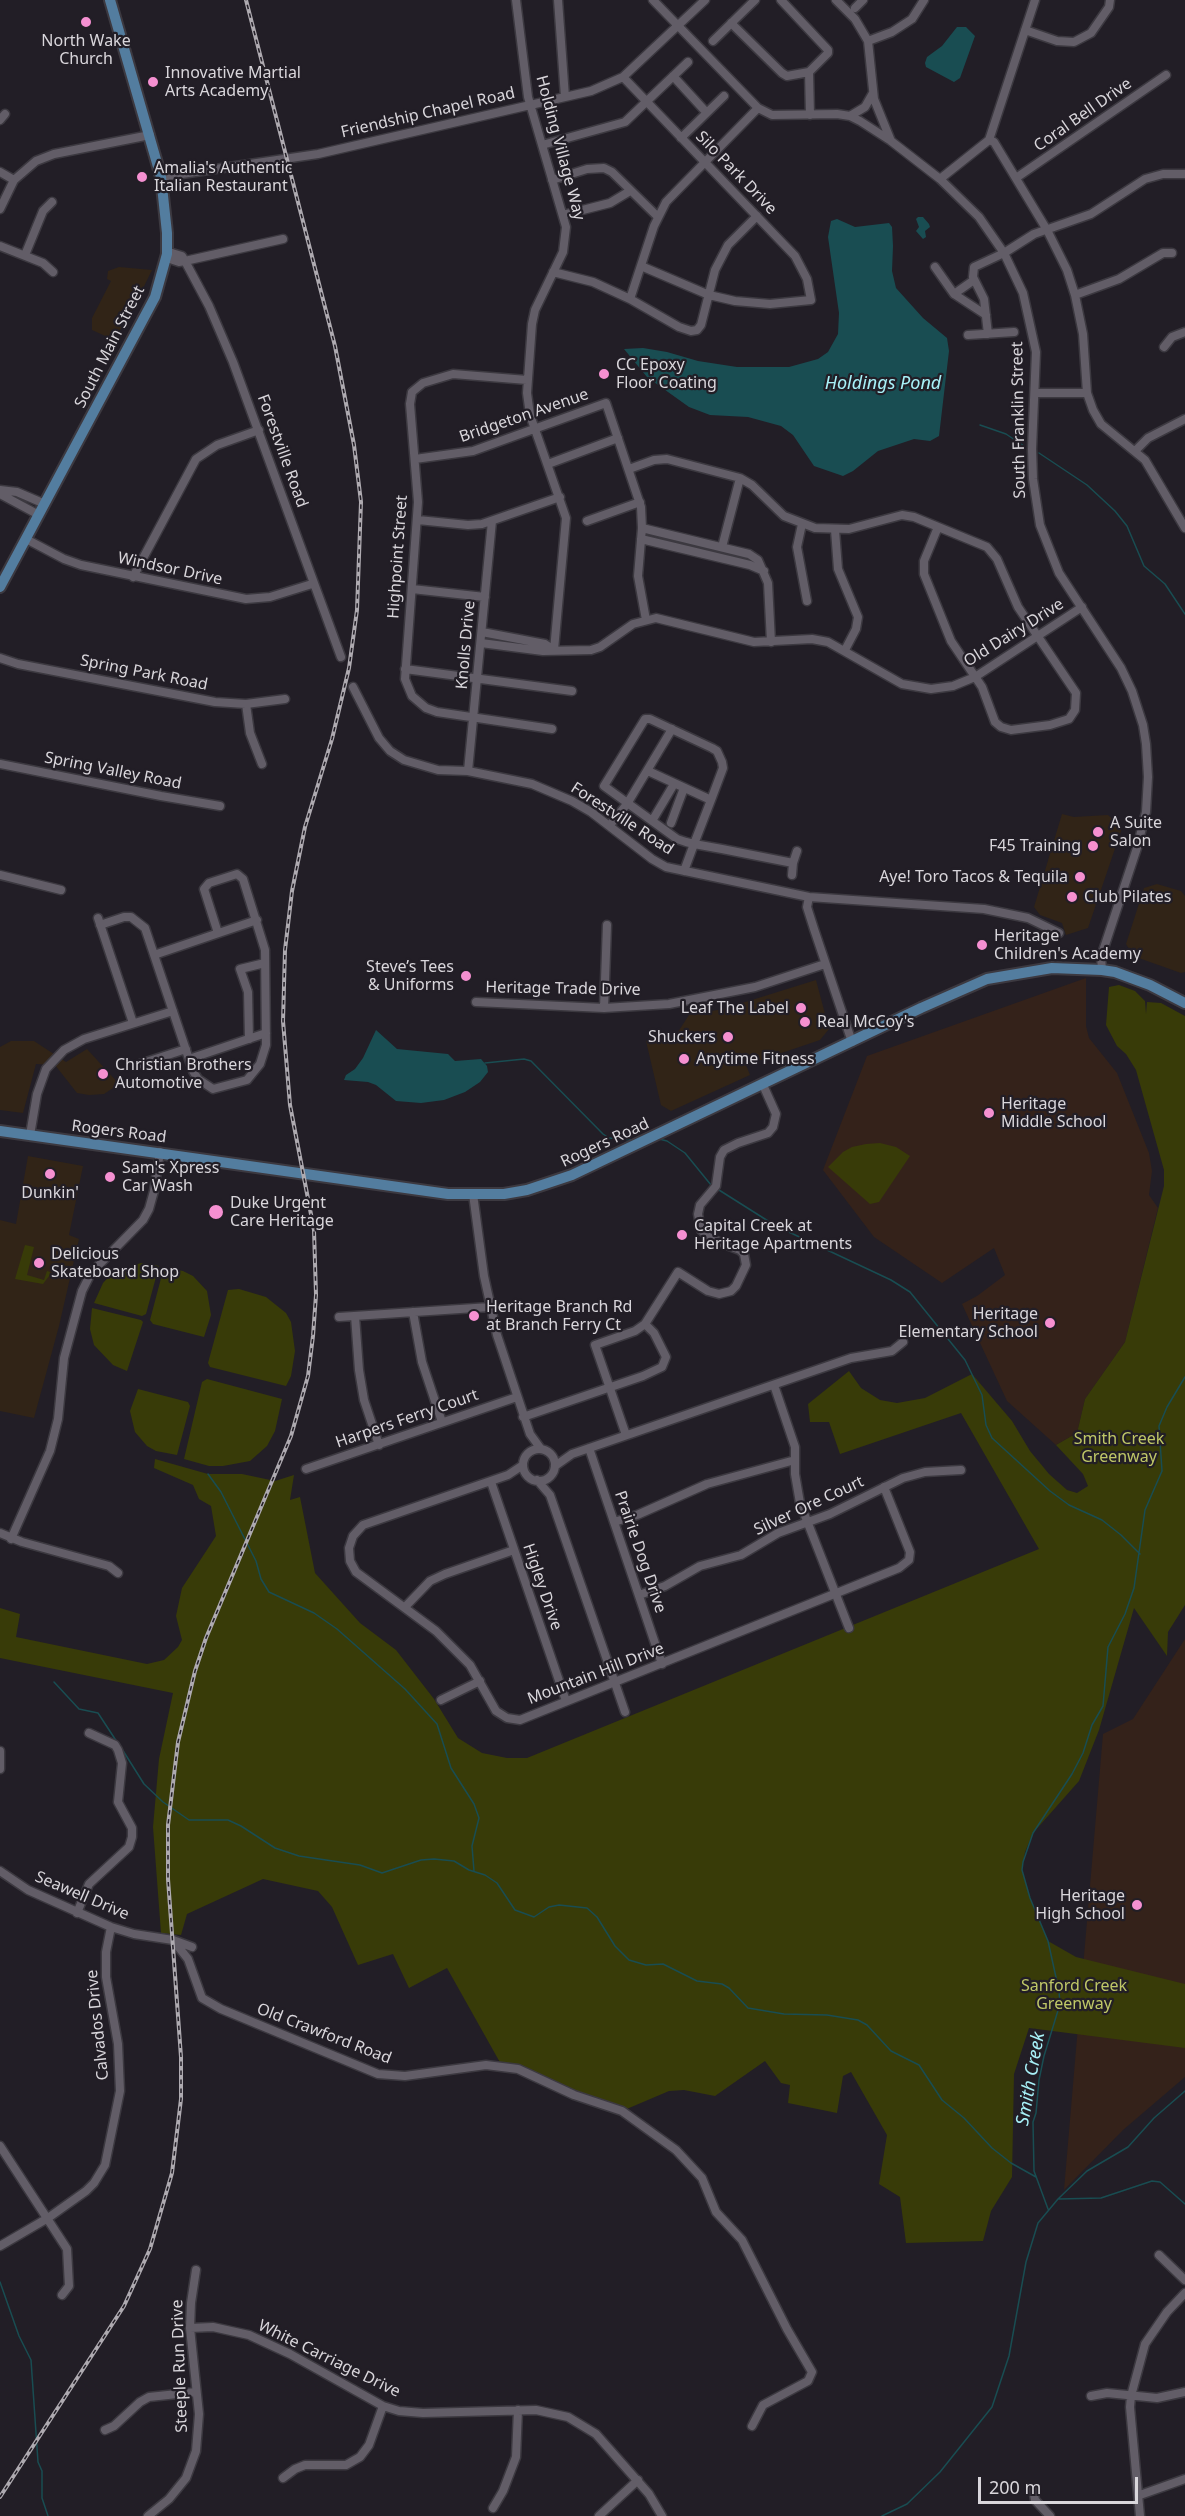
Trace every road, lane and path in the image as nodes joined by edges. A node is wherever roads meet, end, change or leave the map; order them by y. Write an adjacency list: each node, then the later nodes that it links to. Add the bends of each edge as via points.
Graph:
1 (110, 0): 33 (main road, South Main Street)
2 (516, 0): 28 (street, Holding Village Way)
3 (558, 0): 26 (street)
4 (653, 0): 15 (street)
5 (705, 0): 15 (street, Friendship Chapel Road)
6 (782, 0): 20 (street, via 828,50)
7 (836, 0): 18 (street, via 855,19)
8 (863, 0): 13 (street)
9 (924, 0): 18 (street, via 912,19)
10 (1035, 0): 16 (street)
11 (1110, 0): 16 (street, via 1109,8 1091,33 1074,42 1057,41)
12 (750, 2): 14 (street)
13 (855, 8)
14 (731, 23): 17 (street); 20 (street, via 782,73 787,76)
15 (679, 25): 22 (street, Friendship Chapel Road); 29 (street)
16 (1025, 30): 35 (street)
17 (713, 41)
18 (868, 41): 24 (street)
19 (687, 62): 23 (street)
20 (809, 72): 31 (street)
21 (1166, 75): 42 (street, Coral Bell Drive)
22 (623, 76): 26 (street, Friendship Chapel Road, via 591,91); 27 (street, Silo Park Drive)
23 (673, 76): 27 (street); 30 (street)
24 (873, 93): 32 (street, via 865,107); 36 (street)
25 (724, 96): 30 (street)
26 (565, 97): 28 (street, Friendship Chapel Road)
27 (646, 101): 34 (street, Silo Park Drive); 37 (street, via 625,122)
28 (531, 105): 37 (street, Holding Village Way); 41 (street, Friendship Chapel Road, via 311,155)
29 (758, 108): 31 (street, South Franklin Street, via 772,116); 38 (street)
30 (706, 112): 34 (street)
31 (810, 115): 32 (street, South Franklin Street)
32 (850, 116): 36 (street, South Franklin Street)
33 (150, 135): 41 (main road, South Main Street); 44 (street, via 54,154 36,161)
34 (681, 138): 38 (street, Silo Park Drive)
35 (989, 140): 42 (street); 43 (street)
36 (891, 141): 43 (street, South Franklin Street)
37 (543, 145): 45 (street, Holding Village Way)
38 (704, 162): 50 (street, Silo Park Drive); 51 (street, via 666,202)
39 (0, 172): 44 (street)
40 (1185, 174): 52 (street, via 1144,179 1091,213)
41 (161, 177): 57 (main road, South Main Street)
42 (1016, 178): 52 (street)
43 (940, 179): 55 (street, South Franklin Street, via 979,217)
44 (14, 180): 48 (street)
45 (552, 180): 46 (street, via 597,167 612,172); 49 (street, Holding Village Way)
46 (630, 190): 49 (street, via 610,203); 51 (street)
47 (51, 202): 58 (street, via 43,211)
48 (0, 209)
49 (563, 215): 63 (street, Holding Village Way, via 567,236)
50 (757, 216): 66 (street, via 728,245 715,270); 66 (street, Silo Park Drive, via 795,256 807,279 811,300 770,304)
51 (658, 218): 60 (street)
52 (1047, 230): 55 (street); 67 (street)
53 (283, 239): 59 (street)
54 (0, 246): 58 (street)
55 (1004, 253): 64 (street, via 974,267); 76 (street, South Franklin Street, via 1023,293 1030,319 1036,352)
56 (1172, 253): 67 (street, via 1163,253 1119,279)
57 (167, 254): 59 (street, via 170,260); 90 (main road, South Main Street, via 155,297)
58 (25, 255): 62 (street)
59 (185, 261): 80 (street, Forestville Road, via 209,306)
60 (641, 266): 66 (street); 68 (street)
61 (935, 267): 65 (street)
62 (53, 272)
63 (554, 272): 68 (street, via 593,282); 75 (street, Holding Village Way, via 535,310)
64 (974, 280): 65 (street); 69 (street)
65 (954, 294): 69 (street)
66 (709, 295): 68 (street, via 701,325 691,331)
67 (1075, 295): 77 (street, via 1083,334)
68 (630, 299)
69 (986, 315): 72 (street)
70 (1014, 332): 72 (street)
71 (1185, 332): 74 (street, via 1172,337)
72 (988, 334): 73 (street)
73 (968, 335)
74 (1164, 347)
75 (527, 380): 79 (street, Holding Village Way, via 529,408); 83 (street, Highpoint Street, via 453,374 418,386 410,399)
76 (1036, 393): 77 (street); 110 (street, South Franklin Street, via 1032,449 1037,512 1059,573)
77 (1087, 393): 82 (street, via 1101,424)
78 (1185, 419): 82 (street, via 1148,438)
79 (536, 429): 81 (street, Bridgeton Avenue, via 606,403); 83 (street, Bridgeton Avenue, via 465,453); 84 (street, Holding Village Way)
80 (259, 430): 104 (street, via 217,445 196,459); 105 (street, Forestville Road)
81 (618, 438): 84 (street); 85 (street)
82 (1135, 451): 98 (street, via 1156,476)
83 (415, 459): 92 (street, Highpoint Street)
84 (548, 464): 88 (street, Holding Village Way)
85 (629, 469): 86 (street, via 667,459); 89 (street)
86 (740, 478): 95 (street, via 784,516); 102 (street)
87 (0, 492): 90 (street, via 17,492); 91 (street)
88 (560, 497): 93 (street); 116 (street, Holding Village Way, via 566,532)
89 (640, 502): 94 (street); 97 (street)
90 (45, 504): 91 (main road, South Main Street)
91 (39, 515): 100 (main road, South Main Street)
92 (418, 520): 93 (street, via 468,525); 107 (street, Highpoint Street)
93 (492, 521): 108 (street, Knolls Drive)
94 (587, 521)
95 (802, 524): 99 (street); 109 (street, via 797,547)
96 (938, 527): 99 (street, via 902,515); 113 (street, via 992,551 1018,607); 121 (street, via 926,554 924,574 951,640)
97 (642, 528): 101 (street); 102 (street)
98 (1185, 528)
99 (835, 530): 117 (street, via 838,569 858,617)
100 (26, 539): 104 (street, Windsor Drive, via 64,560); 106 (main road, South Main Street)
101 (641, 539): 103 (street); 111 (street, via 638,576)
102 (722, 548): 103 (street, via 749,554)
103 (764, 571): 114 (street)
104 (133, 577): 105 (street, Windsor Drive, via 258,600)
105 (312, 584): 118 (street, Forestville Road)
106 (0, 587)
107 (412, 589): 108 (street); 120 (street, Highpoint Street)
108 (485, 597): 112 (street, Knolls Drive)
109 (807, 601)
110 (1082, 608): 113 (street, Old Dairy Drive); 157 (street, South Franklin Street, via 1111,648 1132,691 1143,725 1148,777 1142,832 1101,957)
111 (646, 620): 114 (street, Old Dairy Drive, via 665,620 754,642); 116 (street, via 591,650)
112 (482, 632): 115 (street, Knolls Drive); 116 (street, via 545,644)
113 (1038, 636): 121 (street, Old Dairy Drive); 121 (street, via 1076,693 1075,710 1069,719 1011,730 1001,727 995,722)
114 (771, 642): 117 (street, Old Dairy Drive, via 812,639)
115 (481, 643): 116 (street); 122 (street, Knolls Drive)
116 (554, 650)
117 (845, 650): 121 (street, Old Dairy Drive, via 883,675 918,689 945,688)
118 (341, 657)
119 (0, 658): 126 (street, Spring Park Road, via 214,702)
120 (405, 669): 122 (street); 127 (street, Highpoint Street, via 412,696 426,708)
121 (975, 677)
122 (477, 679): 124 (street); 127 (street, Knolls Drive)
123 (353, 687): 132 (street, Forestville Road, via 365,714 390,751 418,765)
124 (572, 691)
125 (285, 699): 126 (street, Spring Park Road)
126 (246, 704): 131 (street, via 250,733)
127 (474, 718): 128 (street, Highpoint Street); 132 (street, Knolls Drive)
128 (552, 729)
129 (672, 729): 133 (street); 136 (street, via 717,751 723,768); 137 (street, via 650,719 640,724 604,786)
130 (0, 764): 138 (street, Spring Valley Road)
131 (262, 764)
132 (468, 771): 141 (street, Forestville Road, via 532,784 572,801)
133 (648, 771): 134 (street); 137 (street)
134 (674, 784): 135 (street); 139 (street)
135 (684, 788): 136 (street); 140 (street)
136 (711, 800): 142 (street)
137 (627, 804): 139 (street); 141 (street)
138 (220, 806)
139 (652, 821): 142 (street, via 677,839)
140 (670, 823)
141 (610, 825): 145 (street, Forestville Road, via 652,859)
142 (694, 844): 144 (street); 145 (street)
143 (797, 851): 144 (street)
144 (793, 863): 146 (street)
145 (684, 871): 149 (street, Forestville Road)
146 (792, 875)
147 (0, 876): 148 (street)
148 (61, 890)
149 (809, 897): 153 (street, Forestville Road, via 984,909 1028,918); 156 (street, via 807,907)
150 (257, 920): 152 (street); 152 (street, via 242,876 234,874 208,883 204,889); 155 (street)
151 (607, 925): 160 (street)
152 (218, 933): 154 (street)
153 (1059, 933)
154 (154, 955): 161 (street); 162 (street, via 145,928 136,920 124,917 99,922)
155 (265, 963): 163 (street); 164 (street, via 240,969 248,992)
156 (825, 964): 160 (street, Heritage Trade Drive, via 755,987 696,1000); 165 (street)
157 (1102, 970): 159 (main road, Rogers Road, via 1134,978); 165 (main road, Rogers Road, via 1052,968 987,979)
158 (476, 1002): 160 (street, Heritage Trade Drive)
159 (1185, 1003)
160 (604, 1008)
161 (173, 1009): 162 (street, via 141,1017); 166 (street)
162 (136, 1022): 171 (street, via 84,1039 53,1061 37,1094)
163 (266, 1033): 164 (street); 167 (street, via 260,1064 247,1080 213,1089 198,1079)
164 (249, 1039): 167 (street)
165 (852, 1042): 169 (main road, Rogers Road)
166 (186, 1048): 167 (street); 168 (street)
167 (189, 1059)
168 (134, 1066)
169 (763, 1085): 173 (main road, Rogers Road, via 572,1175 527,1190); 178 (street, via 777,1114 773,1127 768,1133 724,1150 716,1186 700,1205 698,1214 701,1230 711,1239 744,1254 746,1265 736,1286 719,1294 678,1272)
170 (0, 1131): 171 (main road, Rogers Road)
171 (30, 1135): 172 (main road, Rogers Road)
172 (160, 1152): 173 (main road, Rogers Road, via 448,1194); 208 (street, via 154,1191 143,1220 95,1268 82,1291 64,1358 50,1451)
173 (473, 1194): 174 (street)
174 (490, 1307): 175 (street); 182 (street)
175 (413, 1312): 176 (street); 184 (street, via 422,1362)
176 (355, 1316): 177 (street); 187 (street, via 364,1400)
177 (339, 1317)
178 (645, 1324): 181 (street, via 595,1346); 181 (street, via 657,1337 666,1357 662,1367)
179 (903, 1342): 180 (street, via 892,1351 851,1358)
180 (774, 1384): 186 (street); 193 (street, via 795,1447)
181 (609, 1388): 183 (street); 186 (street)
182 (517, 1397): 183 (street); 184 (street, Harpers Ferry Court)
183 (524, 1417): 185 (street)
184 (442, 1422): 187 (street, Harpers Ferry Court)
185 (530, 1434): 188 (street); 190 (street)
186 (626, 1435): 189 (street)
187 (379, 1445): 196 (street, Harpers Ferry Court)
188 (541, 1449): 190 (street); 191 (street)
189 (589, 1449): 192 (street); 205 (street, Prairie Dog Drive)
190 (528, 1453): 194 (street)
191 (551, 1454): 192 (street); 195 (street)
192 (572, 1454): 195 (street)
193 (795, 1460): 205 (street, via 697,1487); 206 (street, via 800,1503)
194 (523, 1465): 198 (street, Mountain Hill Drive); 199 (street)
195 (555, 1466): 200 (street)
196 (306, 1469)
197 (962, 1470): 203 (street, Silver Ore Court, via 925,1472)
198 (508, 1476): 199 (street, Mountain Hill Drive); 202 (street, Mountain Hill Drive)
199 (528, 1476): 201 (street)
200 (550, 1476): 201 (street); 204 (street)
201 (537, 1480): 204 (street)
202 (491, 1482): 209 (street, Higley Drive); 213 (street, Mountain Hill Drive, via 363,1525 353,1536 350,1561 356,1572)
203 (884, 1487): 206 (street, Silver Ore Court); 211 (street, Mountain Hill Drive, via 910,1552 909,1560)
204 (550, 1495): 217 (street)
205 (614, 1522): 212 (street, Prairie Dog Drive)
206 (807, 1522): 211 (street); 212 (street, Silver Ore Court, via 778,1533 741,1555 700,1566 665,1586)
207 (0, 1533): 208 (street)
208 (11, 1539): 210 (street, via 109,1566)
209 (514, 1551): 213 (street, via 438,1578); 219 (street, Higley Drive)
210 (118, 1573)
211 (835, 1594): 214 (street); 215 (street, Mountain Hill Drive)
212 (639, 1595): 215 (street, Prairie Dog Drive)
213 (405, 1607): 216 (street, Mountain Hill Drive, via 452,1646)
214 (849, 1628)
215 (662, 1664): 217 (street, Mountain Hill Drive)
216 (480, 1681): 218 (street); 219 (street, Mountain Hill Drive, via 496,1711 507,1718 520,1720)
217 (615, 1683): 219 (street, Mountain Hill Drive); 220 (street)
218 (441, 1700)
219 (566, 1701)
220 (625, 1713)
221 (88, 1733): 225 (street, via 118,1750 122,1763 118,1797 132,1828 129,1847 89,1884)
222 (0, 1751): 223 (street)
223 (0, 1769)
224 (0, 1871): 225 (street, Seawell Drive, via 28,1890)
225 (77, 1913): 226 (street, Seawell Drive)
226 (111, 1927): 227 (street, Seawell Drive); 230 (street, Calvados Drive, via 106,1977 118,2044 120,2091 113,2134 105,2165 94,2183)
227 (173, 1940): 228 (street, Seawell Drive); 244 (street, Old Crawford Road, via 188,1959 201,1998 231,2013 384,2075 405,2076 486,2065 518,2069 574,2095 622,2111 676,2150 702,2178 716,2212 742,2240 812,2372 808,2381 763,2405)
228 (192, 1947)
229 (0, 2146): 230 (street)
230 (48, 2218): 231 (street, Calvados Drive); 236 (street, via 69,2259 69,2286)
231 (0, 2246)
232 (1159, 2255): 234 (street)
233 (196, 2270): 237 (street, Steeple Run Drive)
234 (1185, 2280)
235 (1185, 2293): 241 (street, via 1145,2344)
236 (62, 2295)
237 (190, 2328): 238 (street, Steeple Run Drive); 242 (street, White Carriage Drive, via 213,2327 249,2335)
238 (196, 2392): 245 (street, via 149,2397); 252 (street, Steeple Run Drive, via 198,2432 192,2464 170,2499)
239 (1185, 2392): 241 (street, via 1157,2398)
240 (1091, 2396): 241 (street)
241 (1131, 2396): 250 (street)
242 (383, 2406): 243 (street, White Carriage Drive, via 423,2413); 246 (street, via 369,2445 360,2457 346,2465 305,2465)
243 (518, 2410): 248 (street, White Carriage Drive, via 550,2412 583,2424); 251 (street, via 516,2457)
244 (752, 2426)
245 (105, 2430)
246 (283, 2478)
247 (1185, 2479): 250 (street)
248 (638, 2480): 253 (street); 254 (street, White Carriage Drive)
249 (1033, 2488): 255 (street, via 1035,2500)
250 (1140, 2495): 256 (street)
251 (494, 2508)
252 (148, 2516)
253 (599, 2516)
254 (662, 2516)
255 (1050, 2516)
256 (1140, 2516)

